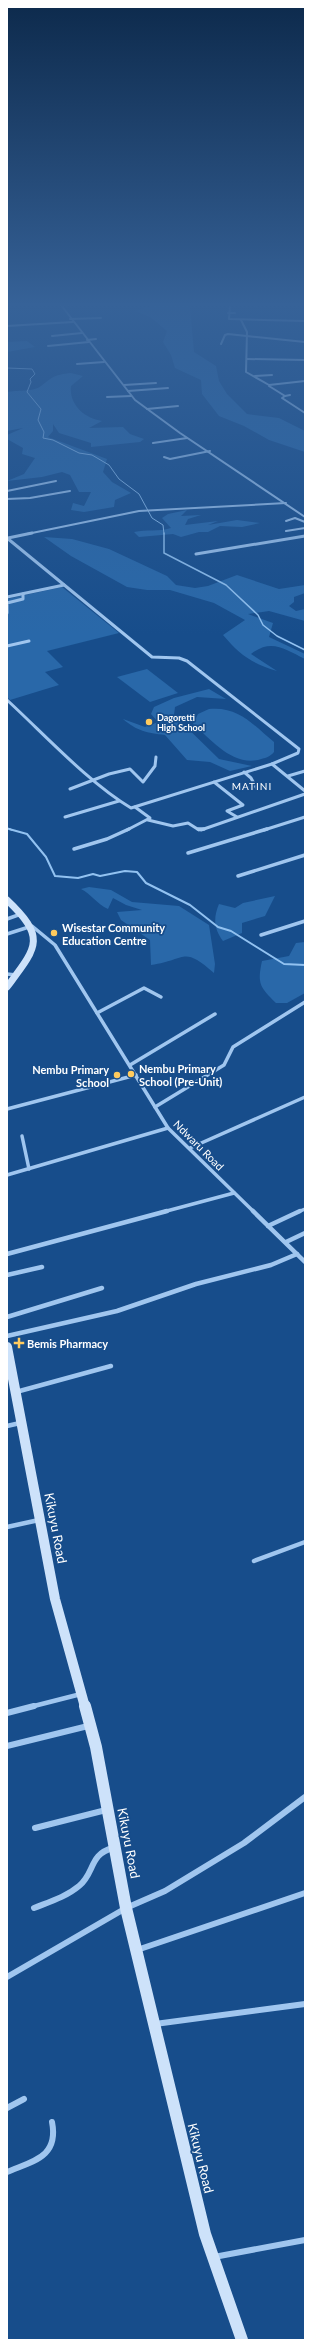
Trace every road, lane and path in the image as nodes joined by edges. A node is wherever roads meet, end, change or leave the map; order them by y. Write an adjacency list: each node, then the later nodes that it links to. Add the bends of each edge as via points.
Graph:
1 (154, 415): 2 (street)
2 (187, 438): 3 (street); 4 (street)
3 (153, 443)
4 (210, 451): 5 (street, via 170,459); 10 (street)
5 (164, 457)
6 (56, 481): 7 (street)
7 (7, 491)
8 (70, 491): 9 (street)
9 (7, 499)
10 (286, 502): 11 (street); 17 (street, via 139,511)
11 (305, 517)
12 (286, 521): 13 (street, via 296,518)
13 (305, 522)
14 (305, 528): 15 (street)
15 (286, 531)
16 (305, 536): 18 (street)
17 (7, 538): 19 (street)
18 (196, 554)
19 (64, 585): 20 (street); 28 (street, via 152,657 179,658 187,661 299,749 298,753)
20 (23, 594): 21 (street); 22 (street, via 23,599)
21 (7, 597)
22 (7, 604): 23 (street)
23 (7, 614)
24 (29, 641): 25 (street)
25 (7, 646)
26 (7, 700): 32 (street)
27 (156, 757): 32 (street, via 155,766 143,782 130,769)
28 (272, 764): 30 (street); 31 (street)
29 (305, 771): 31 (street)
30 (244, 772): 33 (street); 35 (street)
31 (288, 776): 36 (street)
32 (94, 780): 34 (street); 38 (street)
33 (214, 782): 39 (street); 41 (street, via 243,805 227,811)
34 (70, 789)
35 (257, 789)
36 (305, 791)
37 (305, 794): 41 (street)
38 (119, 801): 39 (street, via 131,808); 40 (street)
39 (135, 807): 43 (street, via 148,816)
40 (65, 817)
41 (237, 817): 43 (street, via 200,830 188,823 173,826)
42 (305, 817): 45 (street)
43 (148, 820): 44 (street, via 114,836)
44 (74, 849)
45 (188, 853)
46 (305, 855): 47 (street)
47 (238, 876)
48 (7, 900): 49 (main road)
49 (21, 914): 50 (street); 52 (main road)
50 (7, 919)
51 (305, 921): 54 (street)
52 (32, 926): 53 (street); 56 (main road, via 36,940); 60 (street, Ndwaru Road, via 55,945)
53 (7, 934)
54 (261, 935)
55 (7, 974): 56 (street)
56 (16, 975): 57 (main road)
57 (7, 987)
58 (161, 997): 60 (street, via 144,988)
59 (305, 1002): 65 (street, via 233,1047 224,1065)
60 (97, 1013): 62 (street, Ndwaru Road)
61 (215, 1014): 62 (street)
62 (130, 1065): 63 (street, Ndwaru Road)
63 (136, 1075): 65 (street, Ndwaru Road); 66 (street)
64 (305, 1097): 69 (street)
65 (155, 1107): 67 (street, Ndwaru Road)
66 (7, 1109)
67 (168, 1128): 69 (street, Ndwaru Road); 70 (street)
68 (22, 1136): 70 (street)
69 (190, 1148): 72 (street, Ndwaru Road)
70 (29, 1169): 71 (street)
71 (7, 1175)
72 (234, 1193): 74 (street, Ndwaru Road); 77 (street)
73 (305, 1209): 74 (street)
74 (268, 1226): 76 (street, Ndwaru Road)
75 (305, 1233): 76 (street)
76 (286, 1242): 78 (street, Ndwaru Road)
77 (7, 1254)
78 (298, 1254): 79 (street, Ndwaru Road); 84 (street, via 271,1265 196,1284 117,1311)
79 (305, 1262)
80 (42, 1266): 81 (street)
81 (7, 1275)
82 (102, 1288): 83 (street)
83 (7, 1317)
84 (7, 1336)
85 (7, 1347): 86 (main road, Kikuyu Road)
86 (7, 1351): 88 (main road, Kikuyu Road)
87 (111, 1366): 88 (street)
88 (16, 1392): 89 (main road, Kikuyu Road)
89 (22, 1423): 90 (street); 91 (main road, Kikuyu Road)
90 (7, 1426)
91 (41, 1520): 92 (street); 95 (main road, Kikuyu Road, via 55,1599)
92 (7, 1527)
93 (305, 1542): 94 (street)
94 (254, 1561)
95 (82, 1694): 96 (street); 97 (main road, Kikuyu Road)
96 (7, 1713)
97 (90, 1726): 98 (street); 100 (main road, Kikuyu Road)
98 (7, 1746)
99 (305, 1797): 105 (street, via 244,1843 165,1891)
100 (108, 1810): 101 (street); 102 (main road, Kikuyu Road)
101 (35, 1828)
102 (115, 1848): 104 (street, via 105,1849 96,1856 84,1882 78,1888); 105 (main road, Kikuyu Road)
103 (305, 1893): 106 (street)
104 (34, 1908)
105 (126, 1908): 106 (main road, Kikuyu Road); 107 (street)
106 (136, 1950): 109 (main road, Kikuyu Road)
107 (7, 1976)
108 (305, 2004): 109 (street)
109 (153, 2024): 115 (main road, Kikuyu Road)
110 (24, 2099): 111 (street)
111 (7, 2108)
112 (52, 2122): 113 (street, via 55,2141 49,2151)
113 (7, 2172)
114 (305, 2240): 115 (street)
115 (212, 2257): 116 (main road, Kikuyu Road)
116 (242, 2340)

